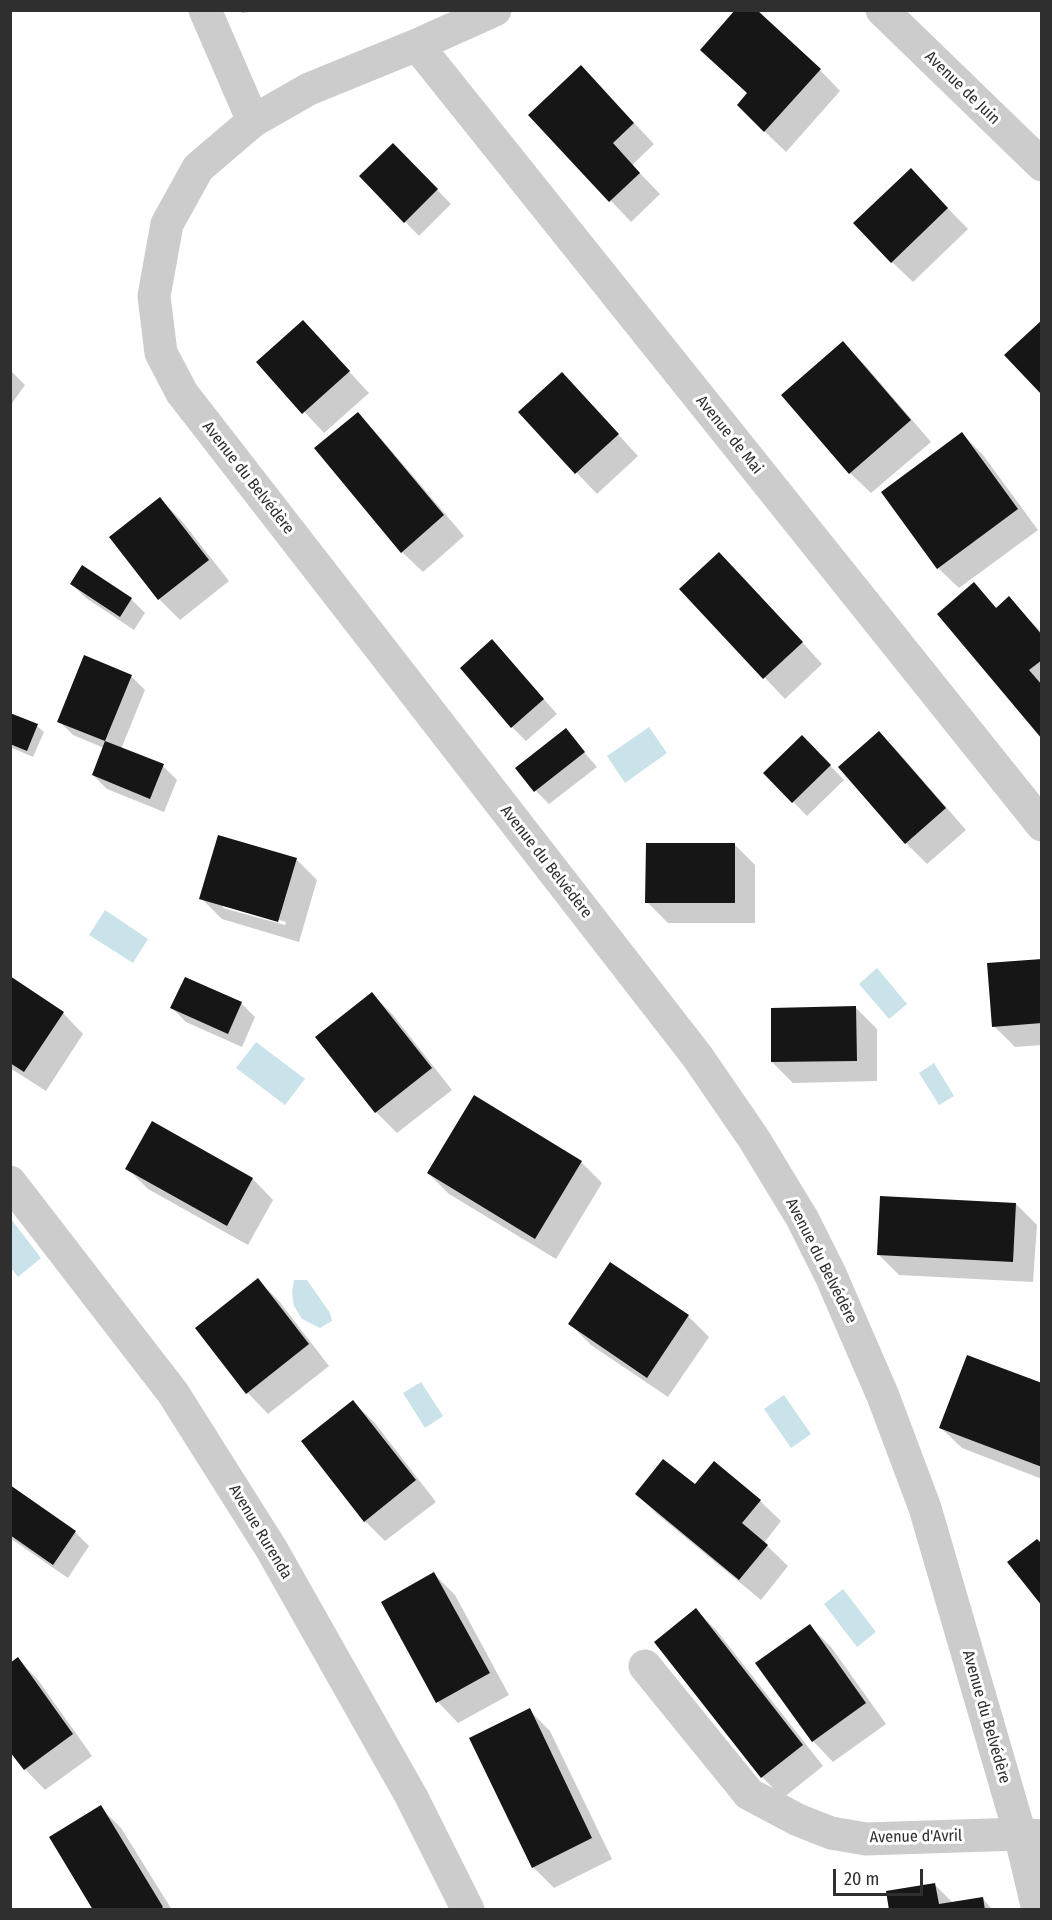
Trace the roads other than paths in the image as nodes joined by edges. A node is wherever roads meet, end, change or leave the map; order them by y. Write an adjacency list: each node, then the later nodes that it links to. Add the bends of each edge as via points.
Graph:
1 (205, 10): 5 (street)
2 (495, 10): 4 (street, Avenue du Belvédère)
3 (882, 10): 6 (street, Avenue de Juin)
4 (417, 45): 5 (street, Avenue du Belvédère, via 309,88); 7 (street, Avenue de Mai)
5 (253, 121): 10 (street, Avenue du Belvédère, via 198,168 167,224 154,296 161,353 182,393 697,1056 802,1218 883,1396 925,1508)
6 (1041, 165)
7 (1041, 825)
8 (10, 1182): 11 (street, Avenue Rurenda, via 173,1393 266,1540 411,1796)
9 (645, 1666): 10 (street, Avenue d'Avril, via 749,1794 798,1820 831,1833 866,1839)
10 (1031, 1835): 12 (street, Avenue du Belvédère)
11 (468, 1910)
12 (1038, 1910)

